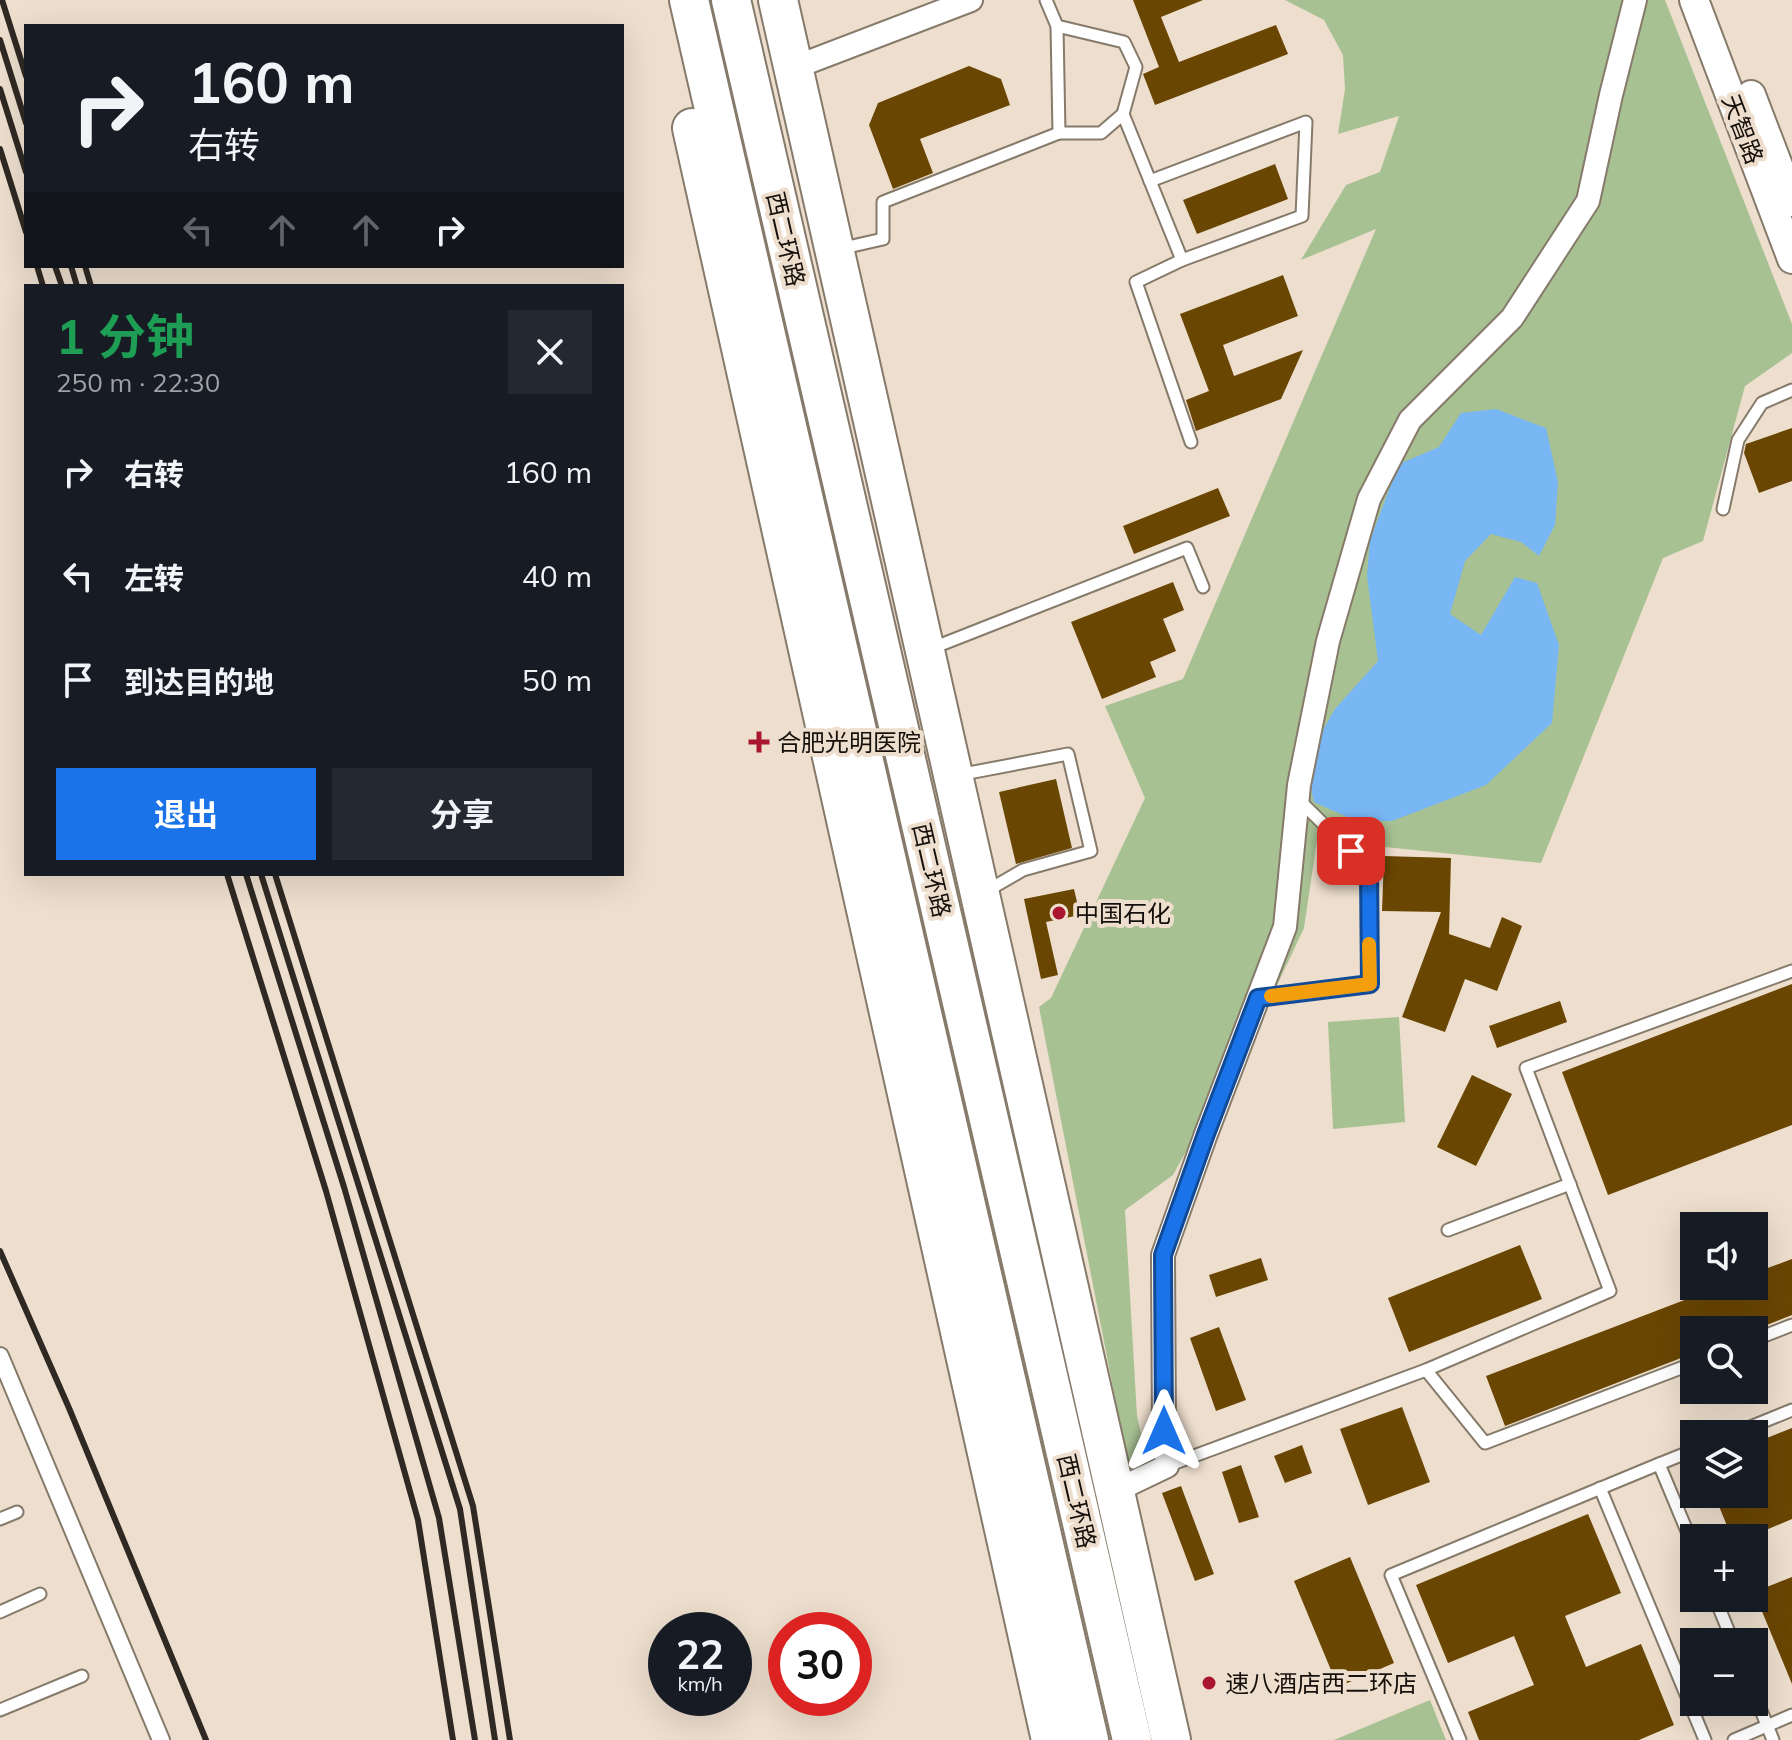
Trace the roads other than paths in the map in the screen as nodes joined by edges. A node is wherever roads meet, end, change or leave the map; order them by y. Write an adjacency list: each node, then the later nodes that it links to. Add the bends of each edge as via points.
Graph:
1 (663, 0): 54 (highway)
2 (689, 0): 55 (highway, 西二环路)
3 (731, 0): 56 (highway, 西二环路)
4 (778, 0): 11 (highway, 西二环路)
5 (971, 0): 11 (street)
6 (1046, 0): 10 (lane)
7 (1635, 0): 25 (street, via 1588,201 1512,318 1410,420 1369,499 1328,641)
8 (1694, 0): 17 (street, 天智路)
9 (1714, 0): 15 (street, 天智路)
10 (1057, 26): 12 (lane, via 1124,42 1136,67); 13 (lane)
11 (793, 68): 16 (highway, 西二环路)
12 (1123, 114): 13 (lane, via 1101,133); 14 (lane)
13 (1059, 133): 16 (lane, via 883,202 883,239)
14 (1150, 181): 18 (lane); 18 (lane, via 1306,122 1302,216)
15 (1792, 202)
16 (835, 250): 23 (highway, 西二环路)
17 (1792, 259)
18 (1182, 260): 20 (lane, via 1136,282)
19 (1792, 390): 21 (lane, via 1762,403 1738,440)
20 (1191, 442)
21 (1723, 509)
22 (1203, 587): 23 (lane, via 1187,548)
23 (926, 651): 24 (highway, 西二环路)
24 (954, 775): 26 (highway, 西二环路); 26 (lane, via 1068,754 1091,851 1023,870)
25 (1297, 798): 28 (street, via 1285,927); 28 (lane, via 1369,869 1370,984)
26 (981, 895): 42 (highway, 西二环路)
27 (1792, 971): 29 (lane, via 1526,1068)
28 (1258, 998): 40 (street, via 1163,1255)
29 (1570, 1184): 30 (lane); 35 (lane, via 1610,1291)
30 (1448, 1230)
31 (1792, 1325): 32 (lane)
32 (1768, 1334)
33 (0, 1356): 53 (street)
34 (1680, 1368): 35 (lane, via 1485,1443)
35 (1426, 1370): 40 (lane)
36 (1792, 1410): 37 (lane)
37 (1767, 1420)
38 (1680, 1456): 39 (lane)
39 (1659, 1464): 41 (lane); 45 (lane)
40 (1167, 1466): 42 (street)
41 (1600, 1488): 58 (lane, via 1391,1575); 59 (lane)
42 (1115, 1491): 57 (highway, 西二环路)
43 (17, 1512): 44 (lane)
44 (0, 1519)
45 (1684, 1524)
46 (40, 1594): 47 (lane)
47 (0, 1612)
48 (82, 1676): 49 (lane)
49 (0, 1710)
50 (1792, 1715): 52 (lane)
51 (1764, 1716): 52 (lane)
52 (1768, 1726): 60 (lane); 61 (lane)
53 (161, 1740)
54 (1051, 1740)
55 (1089, 1740)
56 (1132, 1740)
57 (1171, 1740)
58 (1460, 1740)
59 (1705, 1740)
60 (1734, 1740)
61 (1773, 1740)

